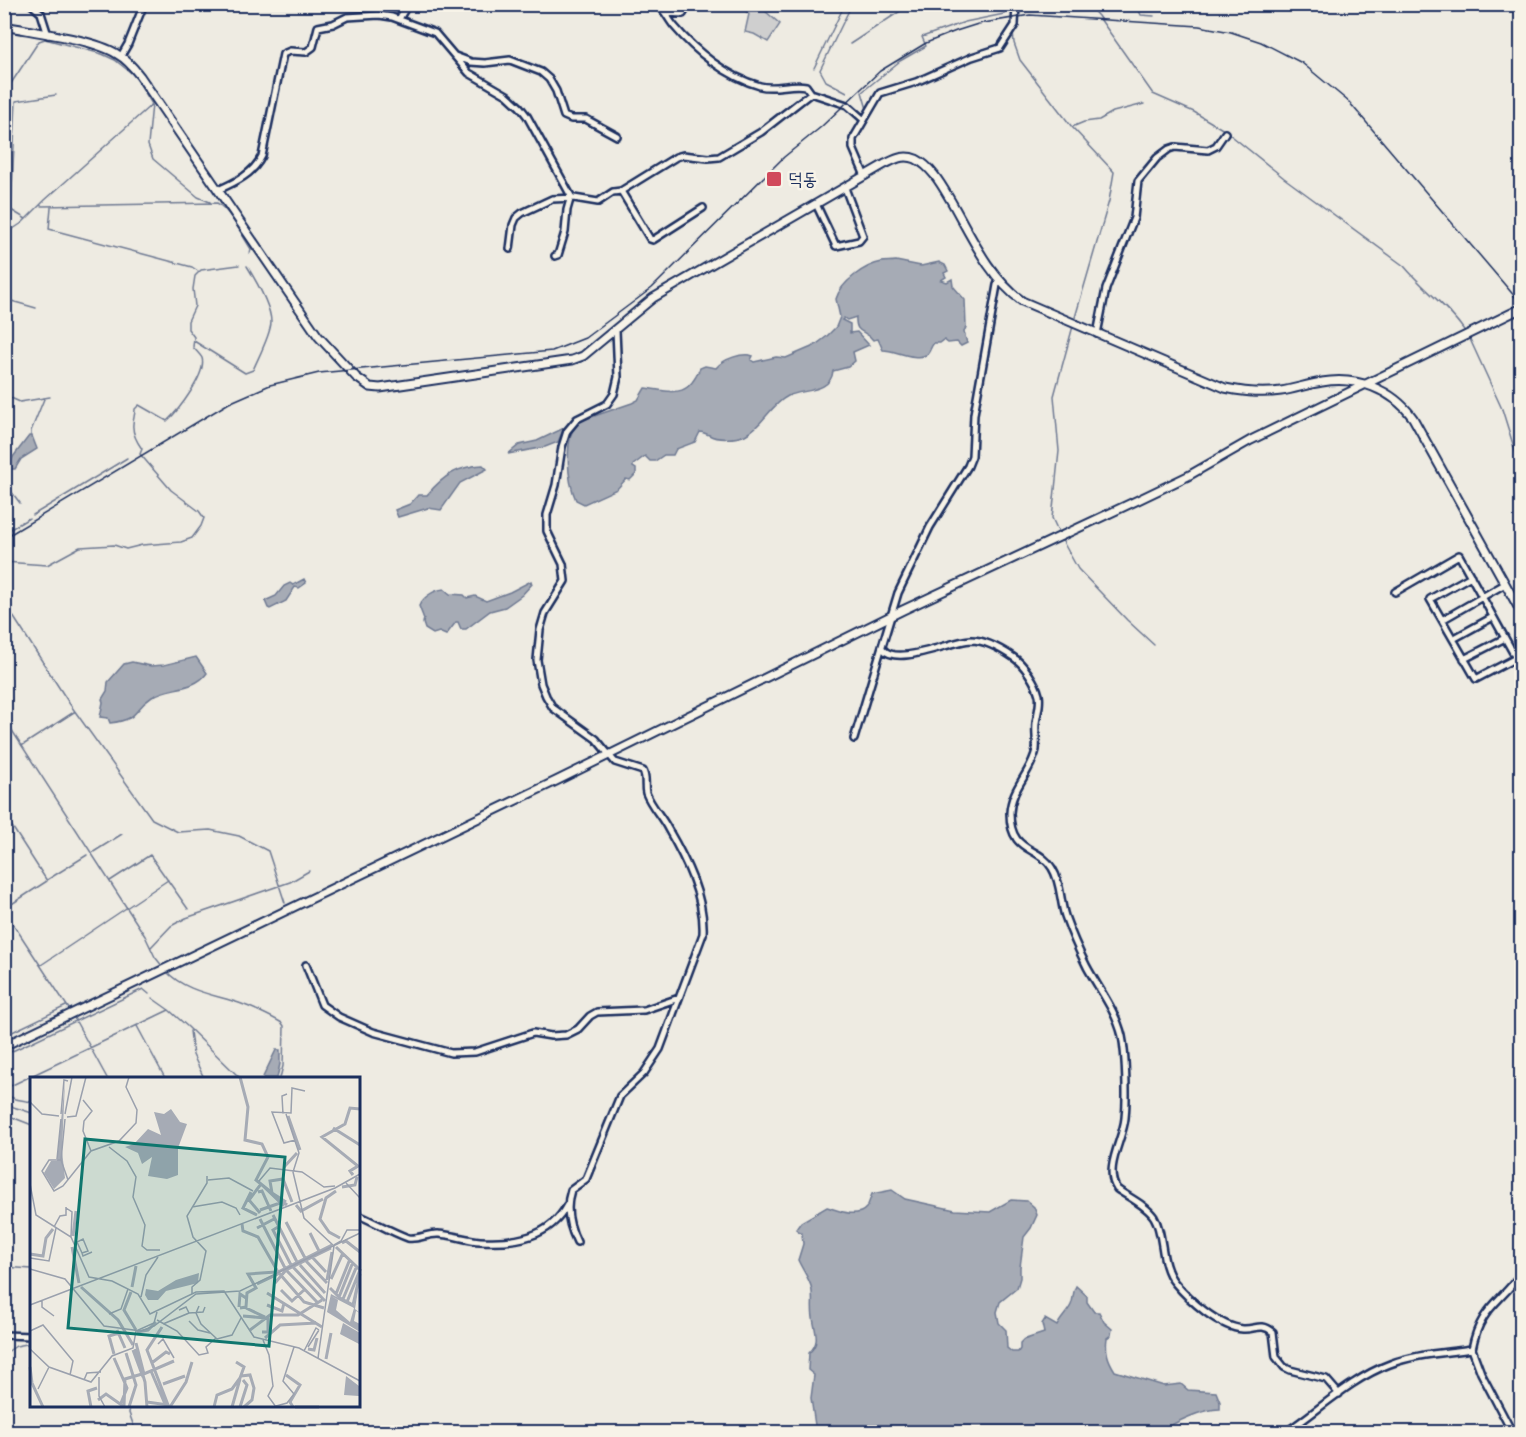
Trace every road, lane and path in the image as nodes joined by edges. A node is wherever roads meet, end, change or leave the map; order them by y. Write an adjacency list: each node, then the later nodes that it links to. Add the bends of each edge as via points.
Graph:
1 (31, 4): 10 (street, via 41,12)
2 (144, 4): 12 (street)
3 (408, 4): 8 (street)
4 (657, 4): 7 (street)
5 (689, 4): 7 (street, via 683,14)
6 (1016, 4): 14 (street, via 1015,25 1000,48 926,79 880,93)
7 (666, 13): 13 (street, via 700,53 744,80 766,87 802,85)
8 (399, 19): 11 (street, via 435,33); 19 (street, via 379,15 347,17 318,27 313,47 306,52 283,54 262,156 256,167 237,182)
9 (4, 26): 10 (main road)
10 (48, 34): 12 (main road, via 96,45)
11 (453, 55): 16 (street, via 471,62 510,60 541,72 556,91 564,116 586,119); 21 (street, via 470,73 520,107)
12 (121, 56): 19 (main road, via 140,76)
13 (811, 93): 14 (street, via 847,105); 20 (street, via 761,132 719,157 676,157)
14 (864, 120): 17 (street, via 853,139 853,148)
15 (1225, 133): 29 (street, via 1208,150 1169,149 1138,181 1134,218 1106,289)
16 (616, 136)
17 (866, 176): 18 (main road); 26 (main road, via 898,157 923,164 941,185)
18 (845, 188): 22 (main road); 22 (street, via 863,236 859,241 836,246)
19 (218, 190): 28 (main road, via 318,336 356,378 370,387 390,388 572,360)
20 (621, 191): 21 (street, via 598,202); 23 (street, via 653,240)
21 (571, 198): 24 (street, via 552,199 516,218); 25 (street, via 565,232)
22 (816, 204): 28 (main road, via 653,298)
23 (703, 208)
24 (510, 249)
25 (555, 256)
26 (999, 281): 29 (main road, via 1023,301); 36 (street, via 974,414 972,456 930,527)
27 (1521, 308): 30 (main road)
28 (616, 330): 44 (street, via 618,377 614,394 607,404 571,424 562,447 546,523 566,581 545,613 537,653 541,684 549,702 596,739)
29 (1097, 334): 30 (main road, via 1210,383 1239,391 1281,391 1336,380)
30 (1366, 384): 32 (main road, via 1400,402 1413,418); 36 (main road, via 1251,440 1188,476)
31 (1471, 576): 33 (street, via 1459,555); 34 (street); 38 (street, via 1430,598)
32 (1505, 584): 34 (street); 35 (main road)
33 (1395, 592)
34 (1482, 597): 37 (street); 38 (street)
35 (1521, 614)
36 (890, 616): 41 (street); 44 (main road)
37 (1493, 617): 39 (street); 40 (street)
38 (1442, 620): 40 (street)
39 (1505, 638): 42 (street); 42 (street, via 1516,658 1476,679)
40 (1453, 639): 42 (street)
41 (883, 649): 43 (street); 55 (street, via 892,656 913,655 949,643 981,641 1019,661 1026,671 1039,694 1036,750 1015,792 1012,826 1018,840 1052,868 1069,924 1121,1032 1125,1120 1113,1168 1114,1184 1153,1216 1174,1283 1216,1320 1244,1330 1257,1326 1273,1332 1276,1357 1284,1367 1326,1379)
42 (1464, 659)
43 (854, 739)
44 (608, 756): 46 (street, via 621,765 643,771 646,793 669,830 699,895 703,934); 47 (main road)
45 (306, 965): 46 (street, via 322,1005 339,1017 373,1032 451,1053 475,1052 533,1033 566,1035 597,1012 644,1010)
46 (679, 998): 48 (street, via 660,1049 644,1073 620,1096 586,1179 571,1190)
47 (4, 1046)
48 (568, 1203): 49 (street, via 550,1227 519,1240 480,1241 437,1234 411,1239); 50 (street)
49 (360, 1216)
50 (577, 1242)
51 (1521, 1272): 54 (street, via 1486,1311)
52 (4, 1335): 53 (street)
53 (30, 1336)
54 (1472, 1349): 55 (street, via 1391,1363); 57 (street)
55 (1339, 1394): 56 (street)
56 (1286, 1432)
57 (1512, 1432)

